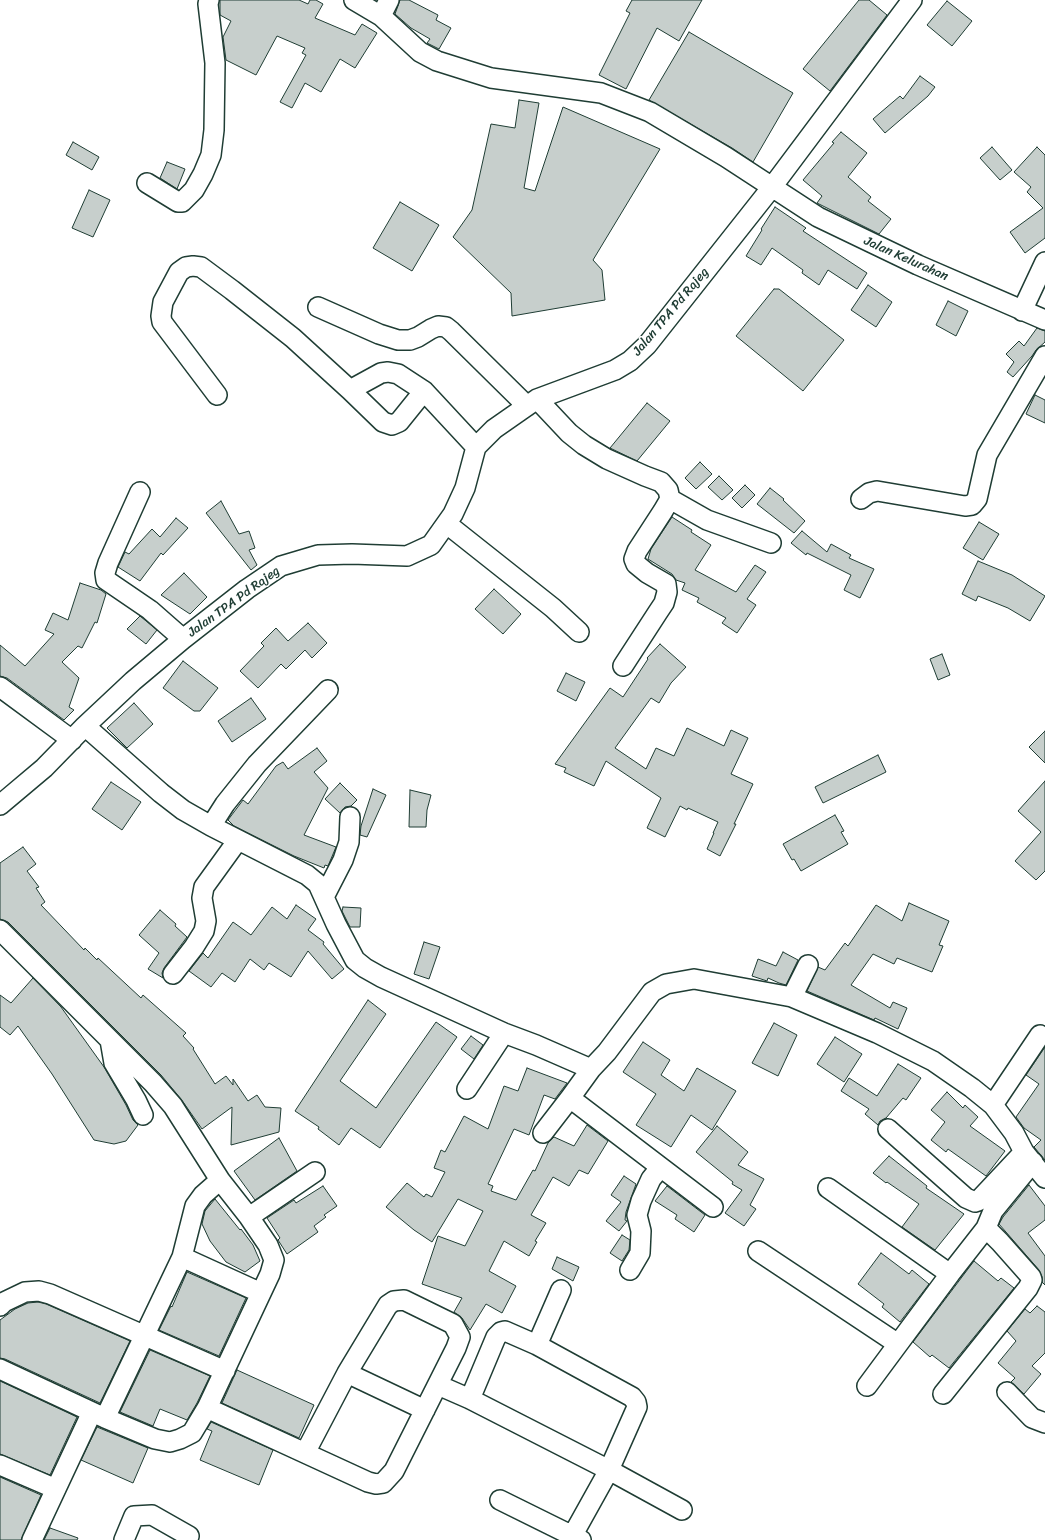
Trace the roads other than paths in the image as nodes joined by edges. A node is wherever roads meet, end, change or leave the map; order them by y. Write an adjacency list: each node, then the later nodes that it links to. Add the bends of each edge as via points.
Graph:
1 (208, 0): 5 (street, via 214,63 214,130 211,155 194,190 182,202)
2 (354, 0): 4 (street, Jalan Kelurahan)
3 (912, 0): 6 (street, Jalan TPA Pd Rajeg)
4 (385, 8): 6 (street, Jalan Kelurahan, via 420,52 437,61 491,78 601,93 650,112)
5 (147, 183)
6 (772, 187): 9 (street, Jalan Kelurahan, via 818,217 918,265); 15 (street, Jalan TPA Pd Rajeg, via 647,345 630,361 615,370)
7 (1045, 262): 9 (street)
8 (318, 307): 15 (street, via 398,340 410,340 438,326 446,327)
9 (1022, 310): 10 (street, Jalan Kelurahan)
10 (1045, 320)
11 (1045, 356): 19 (street, via 986,455 977,499 972,505 965,506 877,491)
12 (350, 390): 13 (street, via 380,373 388,372 398,374); 13 (street, via 383,422 392,425 399,422); 14 (street, via 293,338 232,290 201,267 186,267 180,272 163,302 162,322)
13 (424, 391): 16 (street)
14 (217, 395)
15 (532, 403): 16 (street, Jalan TPA Pd Rajeg, via 494,430); 18 (street, via 584,445 607,459 661,482 668,490)
16 (476, 447): 20 (street, Jalan TPA Pd Rajeg, via 464,488)
17 (140, 492): 23 (street, via 108,563 106,580 150,610)
18 (670, 499): 21 (street, via 708,520); 24 (street, via 634,559 647,573 666,584 664,603)
19 (861, 499)
20 (447, 524): 22 (street, via 553,608); 23 (street, Jalan TPA Pd Rajeg, via 431,545 407,556 318,555 281,566)
21 (771, 544)
22 (579, 632)
23 (183, 639): 27 (street, Jalan TPA Pd Rajeg)
24 (623, 666)
25 (0, 687): 28 (street)
26 (328, 690): 31 (street, via 257,764)
27 (85, 726): 28 (street, Jalan TPA Pd Rajeg); 31 (street, via 161,793 183,810)
28 (72, 740): 29 (street, Jalan TPA Pd Rajeg, via 44,768)
29 (0, 805)
30 (350, 817): 33 (street, via 349,842)
31 (211, 826): 32 (street)
32 (238, 840): 33 (street, via 307,875 318,884); 36 (street, via 204,887 204,931)
33 (324, 897): 38 (street, via 355,960 373,972)
34 (0, 930): 40 (street)
35 (808, 965): 37 (street)
36 (173, 974)
37 (792, 997): 41 (street, via 694,979 666,984 652,992); 44 (street, via 877,1033 933,1061)
38 (504, 1033): 41 (street); 42 (street)
39 (1040, 1035): 44 (street)
40 (110, 1040): 45 (street, via 114,1063 136,1100); 52 (street, via 173,1106)
41 (591, 1070): 43 (street)
42 (467, 1089)
43 (570, 1098): 47 (street); 49 (street)
44 (993, 1105): 48 (street)
45 (142, 1116)
46 (888, 1129): 48 (street, via 966,1198 975,1202)
47 (543, 1133)
48 (1029, 1157): 51 (street); 56 (street, via 993,1211)
49 (660, 1168): 54 (street); 59 (street, via 651,1179 641,1201 637,1215 641,1231 640,1253)
50 (315, 1172): 55 (street)
51 (1045, 1178)
52 (220, 1180): 55 (street); 58 (street, via 195,1206)
53 (828, 1188): 60 (street)
54 (713, 1207)
55 (249, 1217): 62 (street, via 274,1260)
56 (986, 1228): 60 (street); 73 (street, via 1027,1271 1031,1282)
57 (758, 1251): 65 (street)
58 (182, 1257): 62 (street); 64 (street)
59 (630, 1270)
60 (950, 1274): 65 (street)
61 (561, 1290): 66 (street)
62 (261, 1292): 68 (street)
63 (0, 1306): 64 (street, via 25,1292 39,1291)
64 (145, 1336): 68 (street); 77 (street)
65 (898, 1344): 71 (street)
66 (537, 1345): 74 (street, via 510,1332 501,1332 492,1345); 81 (street, via 632,1396 636,1402 637,1407)
67 (0, 1369): 77 (street)
68 (224, 1371): 75 (street)
69 (347, 1373): 70 (street, via 388,1305 394,1301 404,1300 453,1324 458,1331 460,1337 456,1348); 76 (street); 79 (street)
70 (438, 1385): 74 (street); 76 (street)
71 (867, 1386)
72 (1007, 1392): 78 (street, via 1032,1418)
73 (943, 1394)
74 (470, 1399): 81 (street)
75 (207, 1408): 77 (street, via 192,1433 170,1442 155,1439); 79 (street)
76 (425, 1410): 79 (street, via 394,1471 383,1483 368,1482)
77 (98, 1415): 82 (street)
78 (1045, 1423)
79 (305, 1453)
80 (0, 1465): 82 (street)
81 (609, 1470): 84 (street); 86 (street)
82 (56, 1488): 87 (street)
83 (500, 1500): 86 (street)
84 (682, 1510)
85 (190, 1536): 88 (street, via 152,1515 134,1516)
86 (575, 1539)
87 (32, 1540)
88 (124, 1540)

